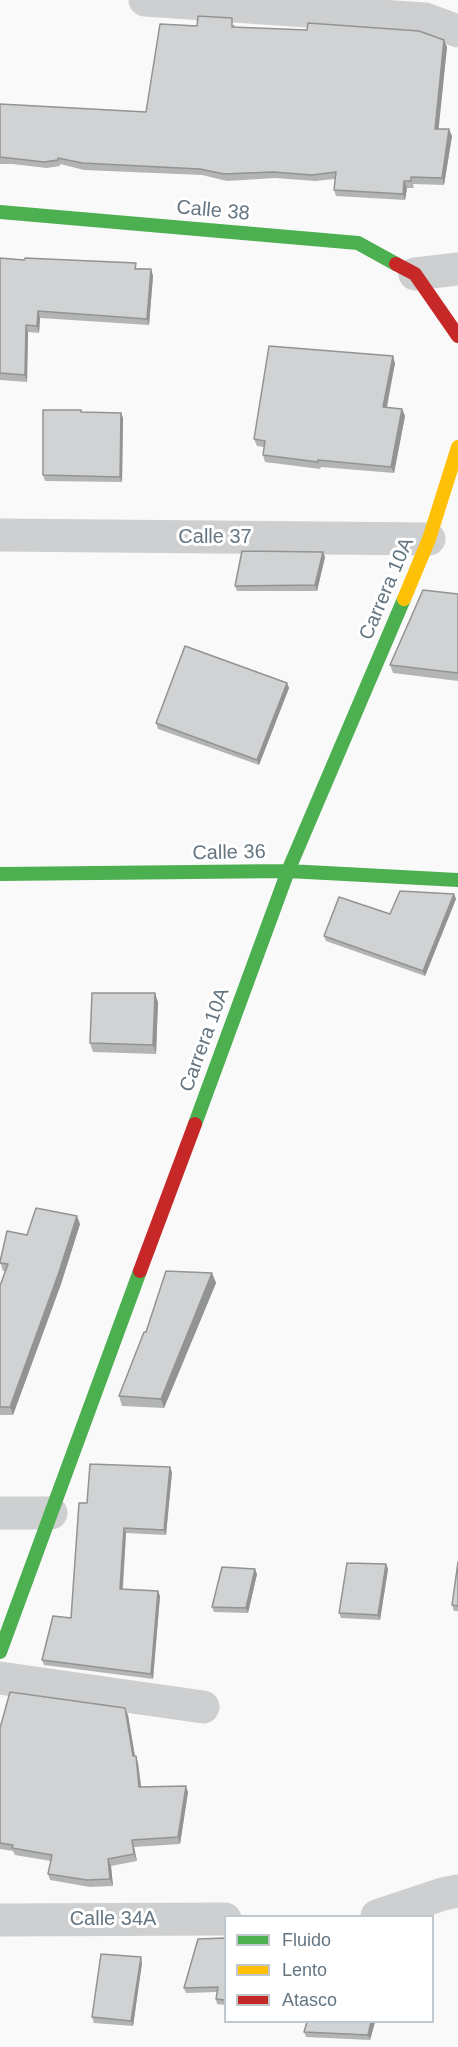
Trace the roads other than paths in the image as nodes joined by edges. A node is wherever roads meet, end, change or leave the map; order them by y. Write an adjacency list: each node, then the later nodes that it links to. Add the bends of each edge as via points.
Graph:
1 (145, 0): 2 (street)
2 (423, 10): 3 (street)
3 (458, 31)
4 (0, 212): 6 (street, Calle 38, via 358,243)
5 (458, 268): 6 (street)
6 (415, 274): 7 (street)
7 (458, 336)
8 (458, 447): 10 (street, Carrera 10A)
9 (0, 535): 10 (street, Calle 37)
10 (429, 539): 11 (street, Carrera 10A)
11 (288, 871): 12 (street, Calle 36); 13 (street, Calle 36); 15 (street, Carrera 10A)
12 (0, 874)
13 (458, 880)
14 (0, 1513): 15 (street)
15 (51, 1514): 16 (street, Carrera 10A)
16 (0, 1652)
17 (0, 1678): 18 (street)
18 (203, 1707)
19 (458, 1891): 21 (street)
20 (458, 1911): 22 (street)
21 (383, 1915)
22 (409, 1915)
23 (224, 1918): 24 (street, Calle 34A)
24 (0, 1920)

